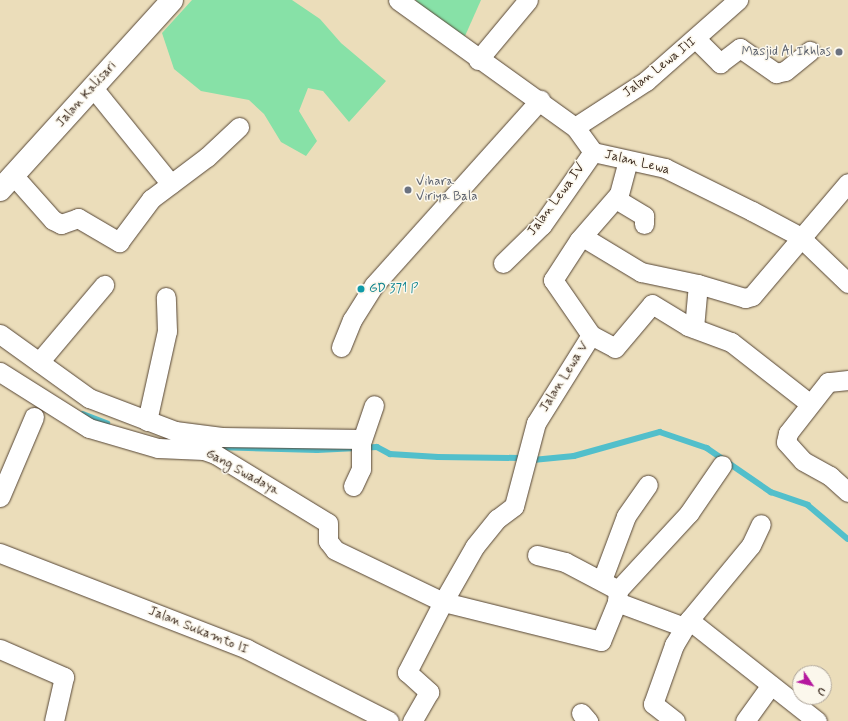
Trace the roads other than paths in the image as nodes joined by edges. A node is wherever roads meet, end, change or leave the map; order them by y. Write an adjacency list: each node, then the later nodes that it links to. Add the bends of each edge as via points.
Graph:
1 (172, 0): 8 (street, Jalan Kalisari)
2 (398, 0): 7 (street, Jalan Lewa)
3 (528, 0): 7 (street)
4 (738, 0): 5 (street, Jalan Lewa III)
5 (697, 40): 6 (street, via 720,63 740,48 776,73 785,71); 10 (street, Jalan Lewa III, via 646,81)
6 (810, 52)
7 (478, 60): 9 (street, Jalan Lewa)
8 (94, 88): 14 (street, Jalan Kalisari); 16 (street)
9 (540, 100): 10 (street, Jalan Lewa); 29 (street, via 374,286 352,320)
10 (575, 126): 12 (street, Jalan Lewa)
11 (239, 127): 16 (street)
12 (593, 152): 13 (street, Jalan Lewa); 21 (street, Jalan Lewa IV, via 542,225)
13 (628, 161): 17 (street, Jalan Lewa V); 19 (street, Jalan Lewa, via 665,168)
14 (7, 182): 16 (street, via 53,220 61,224 78,218 119,242 151,199)
15 (848, 183): 19 (street)
16 (171, 184)
17 (616, 199): 18 (street, via 644,216); 20 (street, Jalan Lewa V)
18 (644, 224)
19 (799, 236): 22 (street, Jalan Lewa); 23 (street, via 752,296 745,298)
20 (583, 237): 23 (street, via 641,272); 28 (street, Jalan Lewa V, via 553,280)
21 (503, 263)
22 (848, 282)
23 (698, 284): 26 (street)
24 (104, 285): 30 (street)
25 (166, 297): 36 (street, via 167,331)
26 (694, 328): 28 (street, via 652,304 615,348); 33 (street, via 731,342)
27 (0, 334): 30 (street)
28 (591, 335): 48 (street, Jalan Lewa V, via 536,423 514,506 497,519 475,546)
29 (341, 347)
30 (39, 362): 36 (street, via 89,398)
31 (0, 372): 48 (street, Gang Swadaya, via 89,428 158,448 204,450 215,454 328,523 328,544 335,550)
32 (848, 380): 33 (street, via 828,382)
33 (809, 403): 41 (street, via 786,442 803,461 830,476)
34 (374, 405): 37 (street)
35 (34, 417): 42 (street)
36 (147, 421): 37 (street, via 175,431 222,437)
37 (362, 444): 40 (street, via 361,469)
38 (722, 466): 47 (street, via 689,513)
39 (648, 484): 46 (street, via 626,516)
40 (353, 486)
41 (848, 492)
42 (0, 497)
43 (761, 524): 49 (street, via 731,573)
44 (0, 553): 53 (street, Jalan Sukamto II, via 246,649)
45 (536, 555): 46 (street, via 565,562)
46 (602, 580): 47 (street)
47 (618, 596): 48 (street, via 601,641); 49 (street)
48 (443, 602): 54 (street, via 407,672 429,692)
49 (687, 624): 51 (street); 55 (street, via 653,704)
50 (0, 648): 52 (street, via 64,677)
51 (771, 685): 56 (street); 57 (street)
52 (54, 721)
53 (389, 721)
54 (412, 721)
55 (675, 721)
56 (745, 721)
57 (817, 721)

